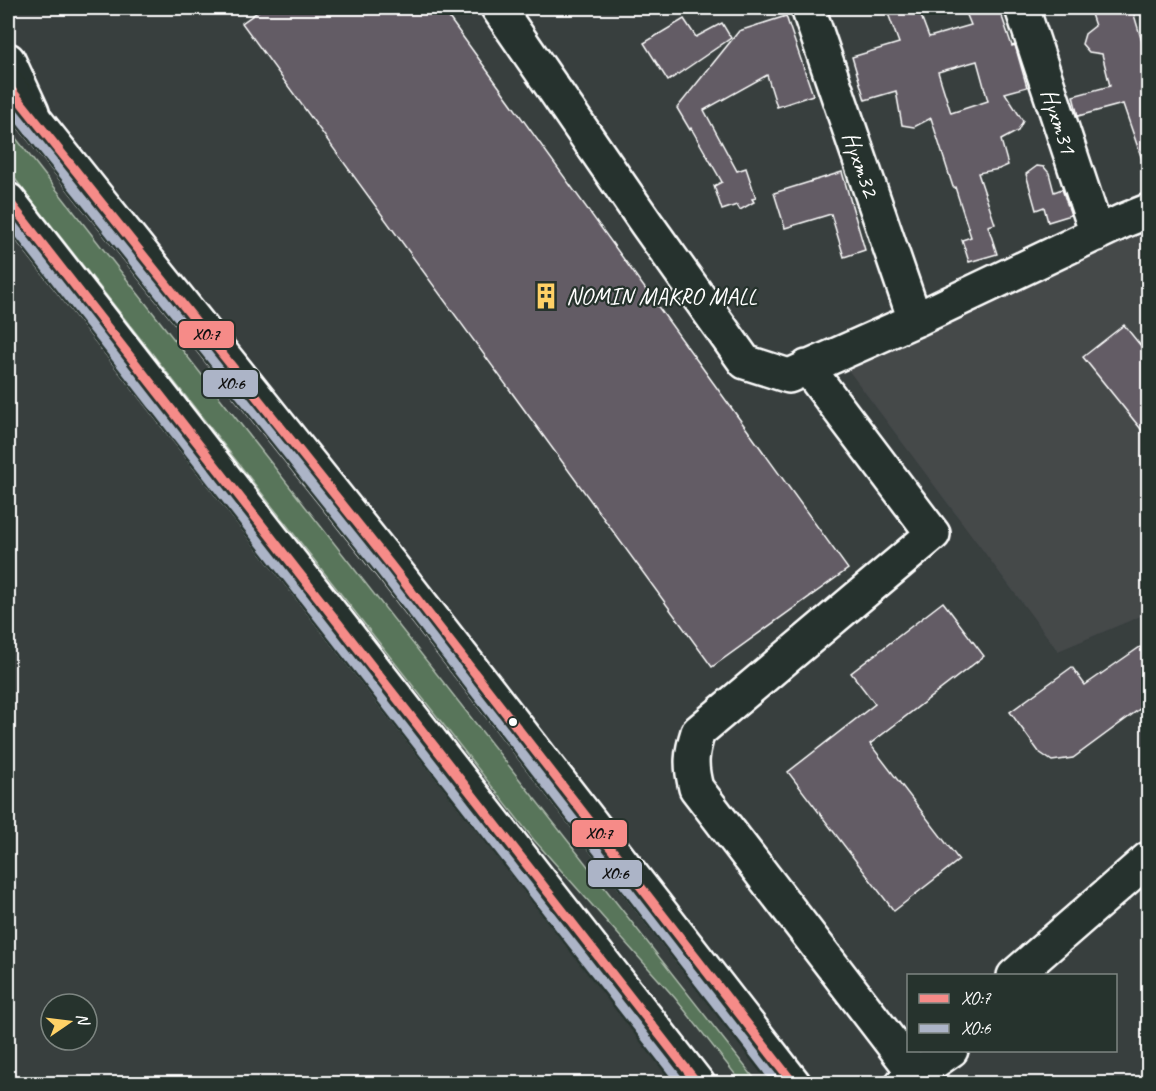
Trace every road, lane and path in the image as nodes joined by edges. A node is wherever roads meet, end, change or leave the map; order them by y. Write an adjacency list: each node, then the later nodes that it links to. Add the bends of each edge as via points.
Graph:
1 (498, 8): 11 (main road, via 745,362 789,376)
2 (808, 8): 10 (main road, Нүхт32)
3 (1022, 8): 9 (main road, Нүхт31)
4 (8, 60): 6 (main road)
5 (8, 86): 6 (main road)
6 (36, 122): 17 (main road, via 397,574)
7 (8, 200): 16 (main road)
8 (1149, 212): 9 (main road)
9 (1096, 234): 10 (main road)
10 (915, 320): 11 (main road)
11 (807, 367): 15 (main road, via 933,534 698,732 690,769 696,788)
12 (1149, 859): 13 (main road)
13 (1015, 974)
14 (949, 1052): 15 (main road)
15 (914, 1081)
16 (698, 1083)
17 (794, 1083)

